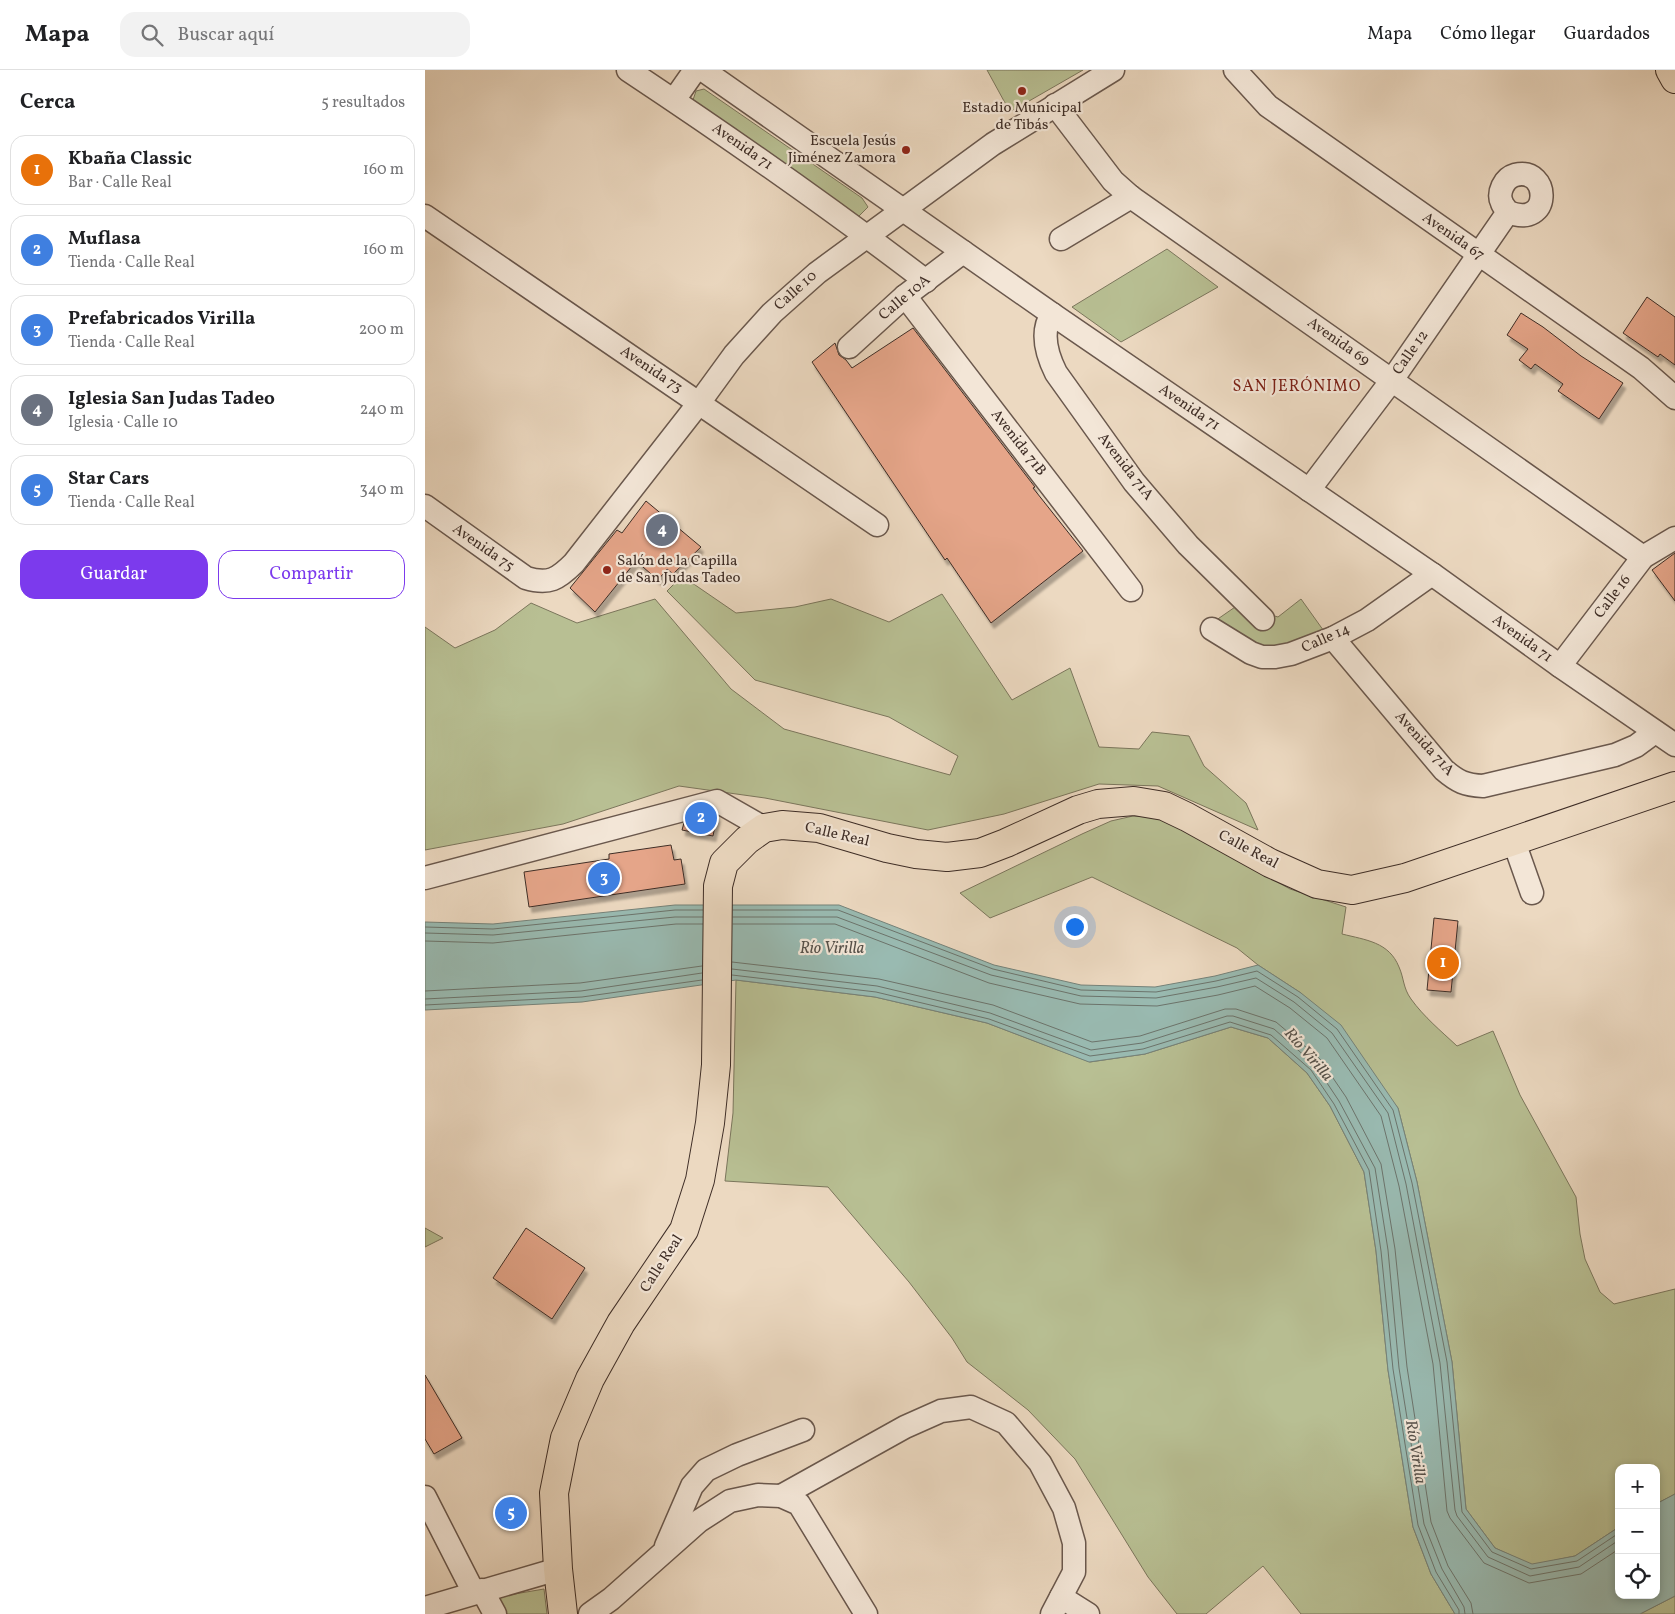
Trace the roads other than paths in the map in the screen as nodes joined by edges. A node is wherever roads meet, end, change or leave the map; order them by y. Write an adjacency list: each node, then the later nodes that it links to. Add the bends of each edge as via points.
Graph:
1 (627, 70): 8 (street, Avenida 71)
2 (695, 70): 8 (street)
3 (703, 70): 11 (street, Avenida 71)
4 (1113, 70): 9 (street, Calle 10)
5 (1235, 70): 17 (street, Avenida 67, via 1268,106)
6 (1670, 70): 7 (main road)
7 (1675, 79)
8 (674, 100): 14 (street, Avenida 71)
9 (1055, 105): 10 (street, Avenida 69, via 1113,181); 11 (street, Calle 10, via 993,144)
10 (1131, 197): 15 (street); 22 (street, Avenida 69)
11 (903, 209): 14 (street, Calle 10); 16 (street, Avenida 71)
12 (1508, 212): 17 (street, Calle 12)
13 (425, 216): 24 (street, Avenida 73)
14 (867, 236): 18 (street, Avenida 71); 24 (street, Calle 10, via 817,273 772,313 734,355)
15 (1061, 239)
16 (963, 252): 18 (street, Calle 10A); 20 (street, Avenida 71)
17 (1479, 255): 22 (street, Calle 12); 23 (street, Avenida 67, via 1641,368)
18 (926, 281): 19 (street, Calle 10A)
19 (905, 296): 21 (street, Calle 10A); 32 (street, Avenida 71B)
20 (1052, 314): 25 (street, Avenida 71); 33 (street, Avenida 71A, via 1046,328 1046,347 1056,373 1134,482 1188,545)
21 (849, 347)
22 (1392, 380): 25 (street, Calle 12); 29 (street, Avenida 69)
23 (1675, 398)
24 (699, 403): 27 (street, Avenida 73); 31 (street, Calle 10, via 574,563 563,574)
25 (1309, 490): 30 (street, Avenida 71)
26 (425, 506): 31 (street, Avenida 75, via 526,578)
27 (877, 525)
28 (1675, 538): 29 (street, Calle 16)
29 (1643, 557): 36 (street, Calle 16)
30 (1432, 574): 35 (street, Calle 14, via 1367,620); 36 (street, Avenida 71)
31 (545, 581)
32 (1131, 590)
33 (1263, 619)
34 (1211, 629): 35 (street, Calle 14, via 1251,653 1275,657)
35 (1333, 638): 37 (street, Avenida 71A, via 1444,770 1455,780 1469,785 1483,786 1615,755 1636,746)
36 (1560, 666): 37 (street, Avenida 71)
37 (1655, 732): 38 (street, Avenida 71)
38 (1675, 745)
39 (1675, 786): 41 (main road, Calle Real)
40 (764, 828): 41 (main road, Calle Real, via 782,825 819,828 887,848 947,857 980,852 1006,843 1098,804 1134,801 1164,806 1317,884 1352,890 1405,878); 42 (street, via 717,801); 48 (main road, Calle Real, via 725,863 718,886 716,1065 710,1123 699,1180 684,1230 621,1323 590,1379 565,1438 554,1494)
41 (1514, 842): 43 (street)
42 (425, 878)
43 (1532, 893)
44 (803, 1430): 47 (street, via 706,1470 692,1486)
45 (781, 1496): 47 (street, via 758,1495 730,1501 699,1521); 50 (street, via 905,1427 941,1411 971,1406 1006,1423 1040,1463 1064,1508 1074,1543 1074,1572); 55 (street, via 799,1504)
46 (425, 1497): 49 (street)
47 (664, 1552): 54 (street)
48 (558, 1569): 49 (street); 53 (main road, Calle Real)
49 (478, 1592): 51 (street); 52 (street)
50 (1056, 1606): 56 (street)
51 (425, 1608)
52 (495, 1614)
53 (563, 1614)
54 (590, 1614)
55 (866, 1614)
56 (1089, 1614)

